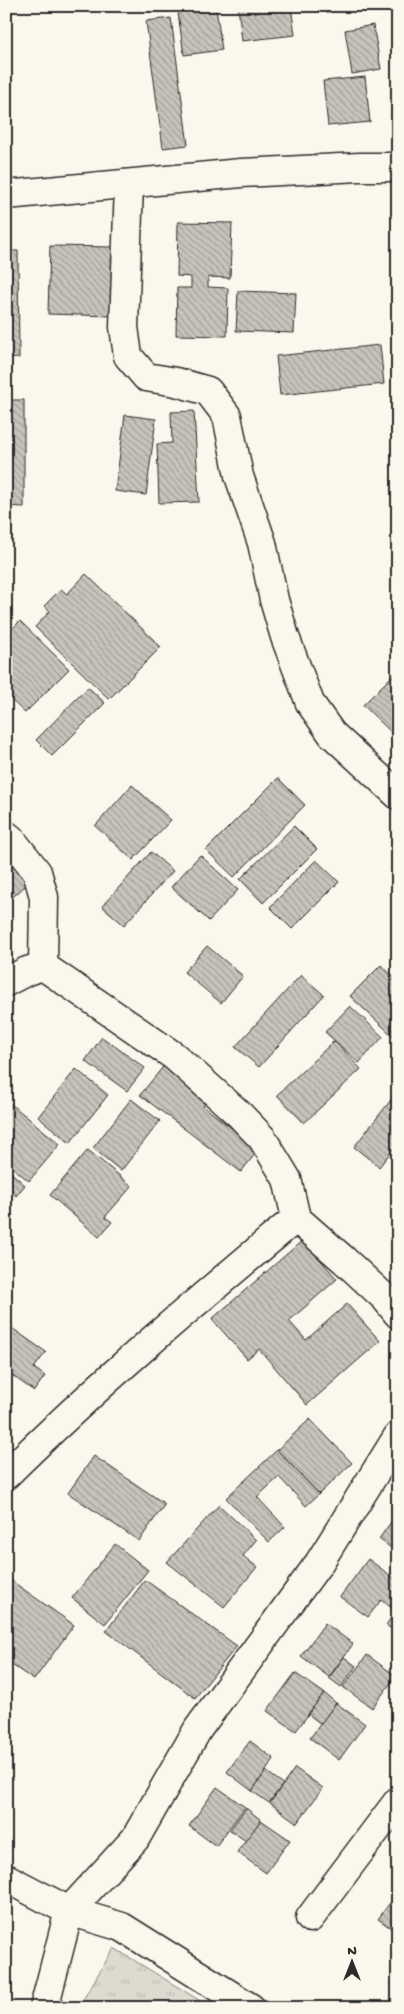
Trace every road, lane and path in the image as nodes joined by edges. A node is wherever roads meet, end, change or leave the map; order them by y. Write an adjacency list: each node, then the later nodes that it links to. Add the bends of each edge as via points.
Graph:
1 (398, 167): 2 (street, via 242,173)
2 (129, 184): 3 (street); 4 (street, via 124,327 128,356 146,377 208,391 227,416 239,476 262,543 274,600 310,703 332,734)
3 (6, 194)
4 (398, 795)
5 (6, 835): 6 (street, via 37,872 44,896)
6 (43, 966): 7 (street); 8 (street, via 174,1056 245,1120 262,1138 287,1179)
7 (6, 982)
8 (296, 1218): 9 (street, via 386,1299); 11 (street, via 70,1413)
9 (398, 1314)
10 (398, 1436): 14 (street, via 319,1563 198,1729 135,1838)
11 (6, 1475)
12 (398, 1801): 15 (street)
13 (6, 1878): 14 (street)
14 (70, 1911): 16 (street); 17 (street, via 122,1927)
15 (310, 1918)
16 (44, 2008)
17 (252, 2008)

